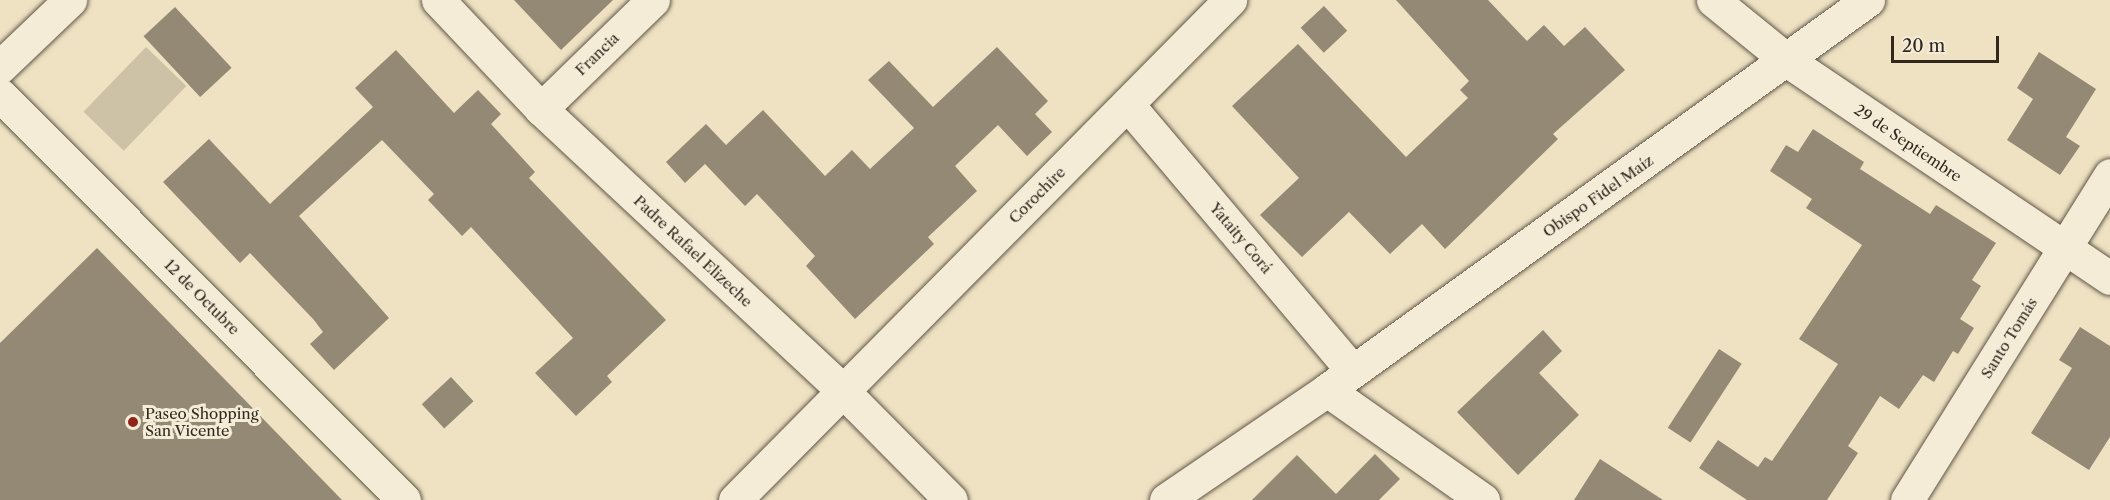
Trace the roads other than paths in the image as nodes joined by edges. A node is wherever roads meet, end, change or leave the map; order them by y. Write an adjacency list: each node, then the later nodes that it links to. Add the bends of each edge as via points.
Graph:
1 (70, 0): 8 (street)
2 (438, 0): 11 (street, Padre Rafael Elizeche)
3 (653, 0): 11 (street, Francia)
4 (1230, 0): 10 (street, Corochire)
5 (1713, 0): 7 (street, 29 de Septiembre)
6 (1868, 0): 7 (street, Obispo Fidel Maíz)
7 (1788, 61): 13 (street, 29 de Septiembre); 15 (street, Obispo Fidel Maíz)
8 (0, 67)
9 (0, 95): 18 (street, 12 de Octubre)
10 (1128, 105): 15 (street, Yataity Corá); 16 (street, Corochire)
11 (541, 109): 16 (street, Padre Rafael Elizeche)
12 (2110, 175): 13 (street, Santo Tomás)
13 (2064, 250): 14 (street, 29 de Septiembre); 23 (street, Santo Tomás)
14 (2110, 278)
15 (1353, 370): 17 (street, Obispo Fidel Maíz)
16 (841, 389): 19 (street, Corochire); 20 (street, Padre Rafael Elizeche)
17 (1327, 390): 21 (street, Obispo Fidel Maíz); 22 (street)
18 (404, 500)
19 (735, 500)
20 (951, 500)
21 (1166, 500)
22 (1483, 500)
23 (1907, 500)

